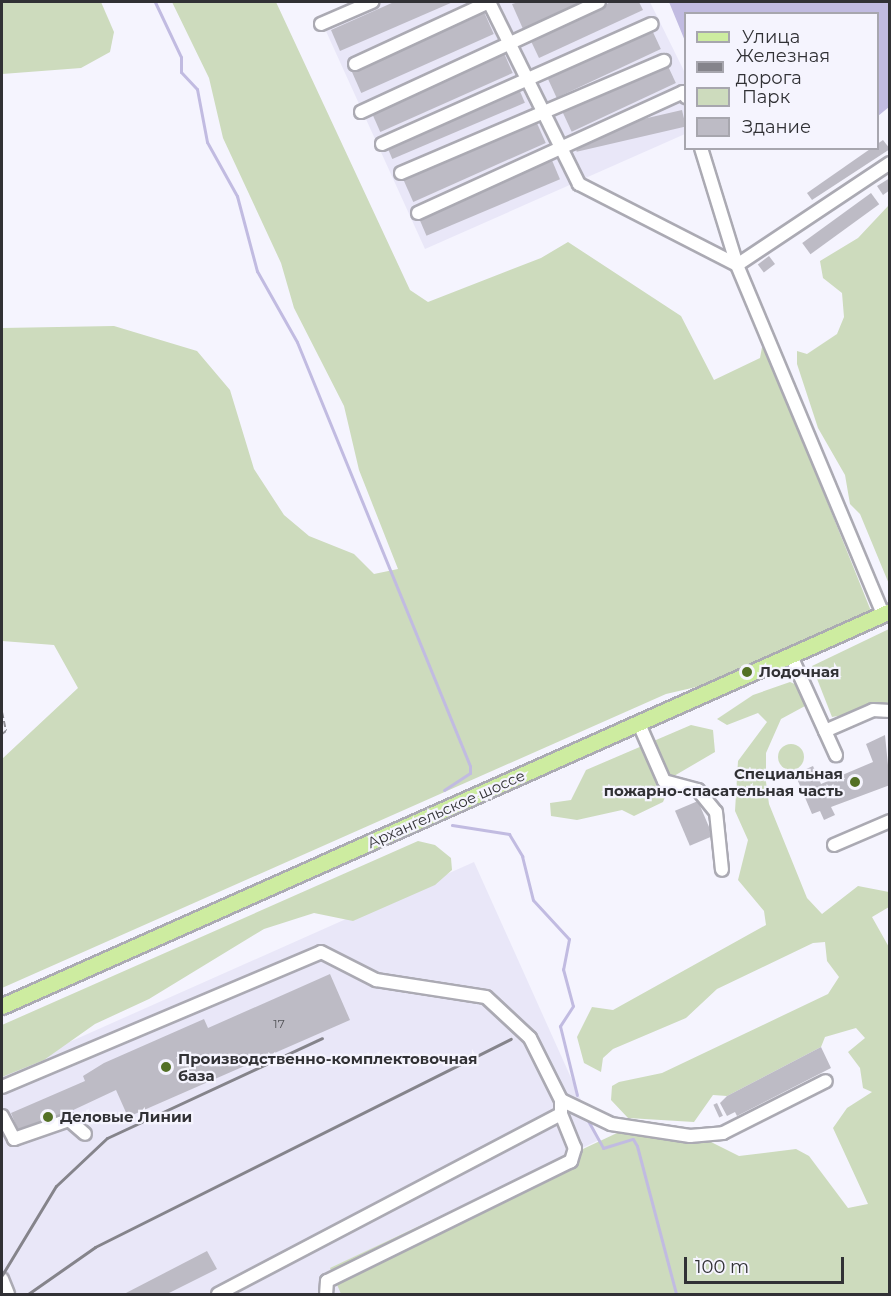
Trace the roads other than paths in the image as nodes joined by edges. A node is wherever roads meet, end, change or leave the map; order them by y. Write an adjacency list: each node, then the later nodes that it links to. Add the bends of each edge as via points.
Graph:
1 (372, 2): 4 (lane)
2 (489, 2): 6 (lane); 8 (lane)
3 (599, 2): 6 (lane)
4 (321, 24)
5 (652, 24): 9 (lane)
6 (509, 45): 9 (lane); 12 (lane)
7 (664, 61): 11 (lane)
8 (355, 64)
9 (525, 80): 11 (lane); 13 (lane)
10 (684, 94): 14 (lane)
11 (539, 111): 14 (lane); 17 (lane)
12 (362, 112)
13 (382, 144)
14 (558, 150): 18 (lane); 19 (lane, via 579,184)
15 (702, 150): 19 (lane)
16 (890, 163): 19 (lane)
17 (401, 173)
18 (418, 213)
19 (737, 265): 20 (lane)
20 (886, 612): 21 (main road, Архангельское шоссе)
21 (791, 656): 23 (main road, Архангельское шоссе); 24 (lane)
22 (890, 711): 24 (lane, via 873,710)
23 (639, 724): 28 (lane, via 664,781 698,790 716,812); 29 (main road, Архангельское шоссе)
24 (825, 731): 25 (lane)
25 (836, 755)
26 (890, 821): 27 (lane)
27 (834, 845)
28 (722, 870)
29 (2, 1006)
30 (826, 1081): 32 (lane, via 723,1133 690,1136 611,1124)
31 (2, 1087): 32 (lane, via 321,952 376,980 486,997 530,1038)
32 (561, 1100): 33 (lane)
33 (561, 1114): 38 (lane); 39 (lane, via 575,1148 571,1161 327,1281)
34 (2, 1116): 35 (lane, via 14,1139 69,1120)
35 (85, 1134)
36 (2, 1279): 37 (lane)
37 (8, 1294)
38 (218, 1294)
39 (326, 1294)

